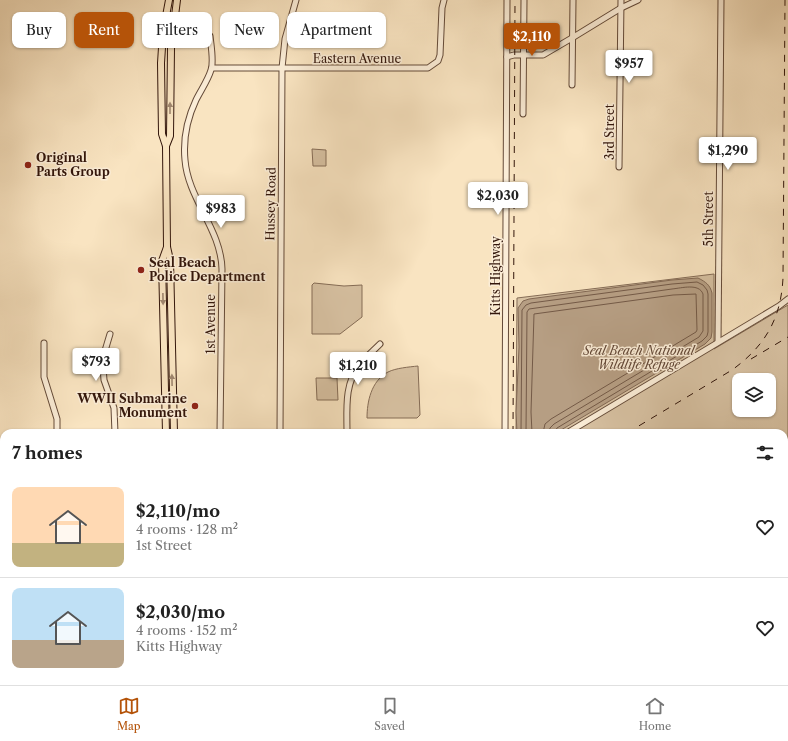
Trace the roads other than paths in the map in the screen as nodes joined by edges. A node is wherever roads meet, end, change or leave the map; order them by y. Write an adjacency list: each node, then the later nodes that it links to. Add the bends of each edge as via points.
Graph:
1 (168, 0): 20 (main road, via 161,63 162,134)
2 (177, 0): 20 (main road, one-way to 2, via 170,136 171,48)
3 (296, 0): 17 (street, Hussey Road, via 285,39)
4 (444, 0): 17 (street, Eastern Avenue, via 440,54 438,61 428,68)
5 (507, 0): 15 (street, Kitts Highway)
6 (524, 0): 14 (street)
7 (573, 0): 12 (street)
8 (621, 0): 11 (street, 3rd Street)
9 (638, 0): 11 (street)
10 (721, 0): 26 (street, 5th Street)
11 (621, 8): 12 (street); 21 (street, 3rd Street)
12 (572, 38): 14 (street, via 543,55); 18 (street)
13 (211, 48): 16 (street, 1st Avenue)
14 (523, 56): 15 (street); 19 (street)
15 (507, 57): 35 (street, Kitts Highway)
16 (212, 68): 17 (street, Eastern Avenue); 32 (street, 1st Avenue, via 189,119 185,161 191,186 212,228 221,256)
17 (282, 68): 33 (street, Hussey Road)
18 (572, 86)
19 (523, 114)
20 (166, 146): 22 (main road)
21 (619, 167)
22 (167, 247): 30 (main road, one-way to 30, via 162,260); 31 (main road, one-way to 22, via 170,260)
23 (788, 300): 26 (street)
24 (110, 334): 29 (street, via 103,367 104,380 114,408)
25 (44, 342): 28 (street, via 44,377 57,419)
26 (718, 342): 36 (street)
27 (380, 344): 34 (street, via 360,364 350,382 347,394)
28 (57, 429)
29 (115, 429)
30 (166, 429)
31 (174, 429)
32 (220, 429)
33 (280, 429)
34 (347, 429)
35 (505, 429)
36 (573, 429)

